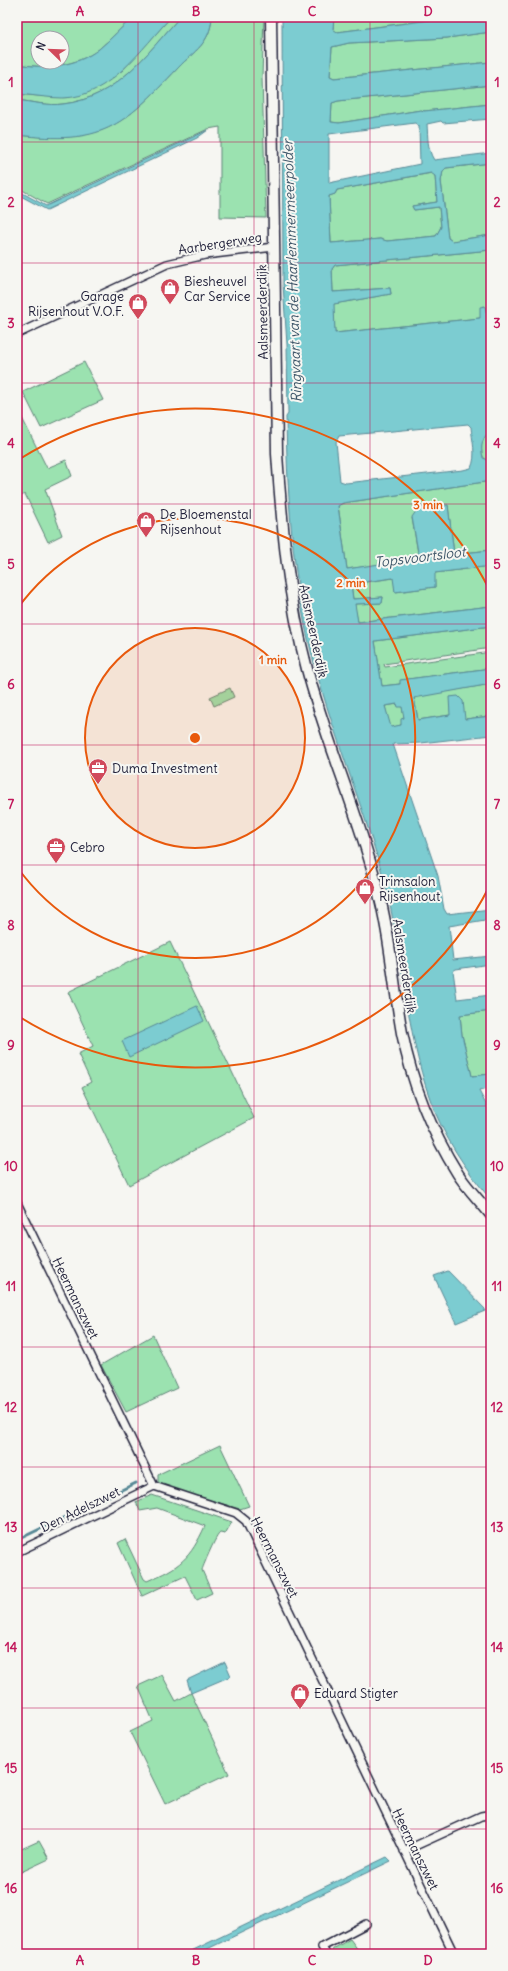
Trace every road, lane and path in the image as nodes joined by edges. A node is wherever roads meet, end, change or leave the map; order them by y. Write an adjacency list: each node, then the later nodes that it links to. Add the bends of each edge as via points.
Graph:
1 (271, 17): 2 (street, Aalsmeerderdijk)
2 (274, 247): 3 (street, Aarbergerweg, via 215,253 167,264); 5 (street, Aalsmeerderdijk, via 277,454 294,614 324,726 366,846 383,906 403,1035 416,1088 430,1124 459,1175)
3 (17, 334)
4 (17, 1203): 6 (street, Heermanszwet)
5 (491, 1215)
6 (154, 1486): 7 (street, Den Adelszwet); 9 (street, Heermanszwet, via 236,1513 246,1521)
7 (17, 1552)
8 (491, 1818): 9 (street, via 487,1815 481,1816)
9 (404, 1851): 12 (street, Heermanszwet)
10 (366, 1924): 11 (street, via 322,1946)
11 (326, 1954)
12 (454, 1954)

